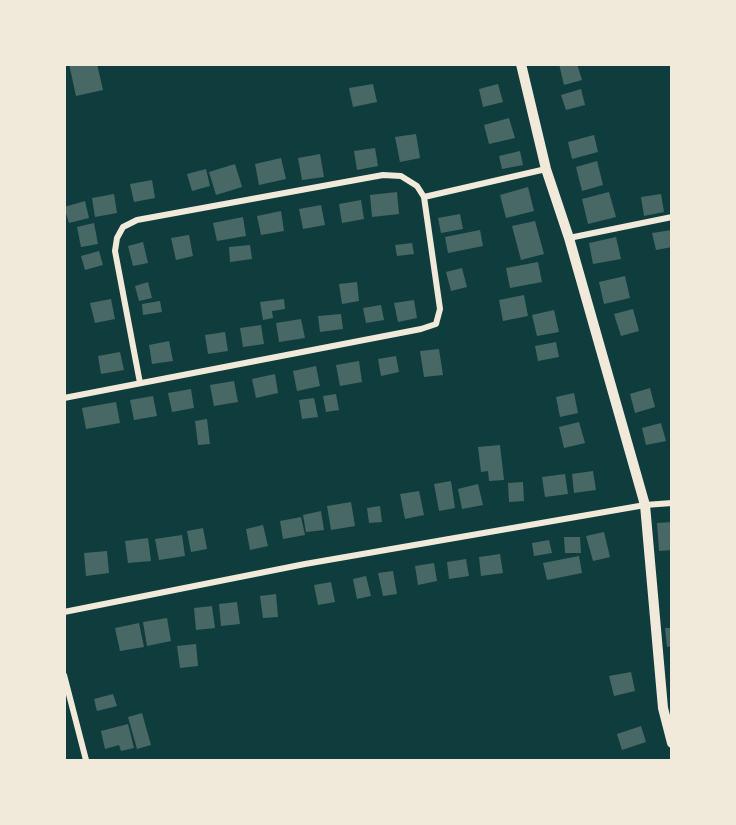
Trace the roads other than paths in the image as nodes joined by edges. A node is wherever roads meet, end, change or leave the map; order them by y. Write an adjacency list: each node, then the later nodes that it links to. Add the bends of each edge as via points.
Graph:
1 (521, 64): 2 (street)
2 (546, 170): 3 (street); 5 (street)
3 (424, 197): 6 (street, via 440,309 436,324); 6 (street, via 417,186 400,176 383,175 137,220 123,227 115,250)
4 (672, 217): 5 (street)
5 (569, 238): 9 (street)
6 (140, 383): 7 (street)
7 (64, 398)
8 (672, 503): 9 (street)
9 (645, 505): 10 (street, via 305,564); 12 (street, via 663,708)
10 (64, 612)
11 (64, 675): 13 (street)
12 (672, 743)
13 (86, 760)

